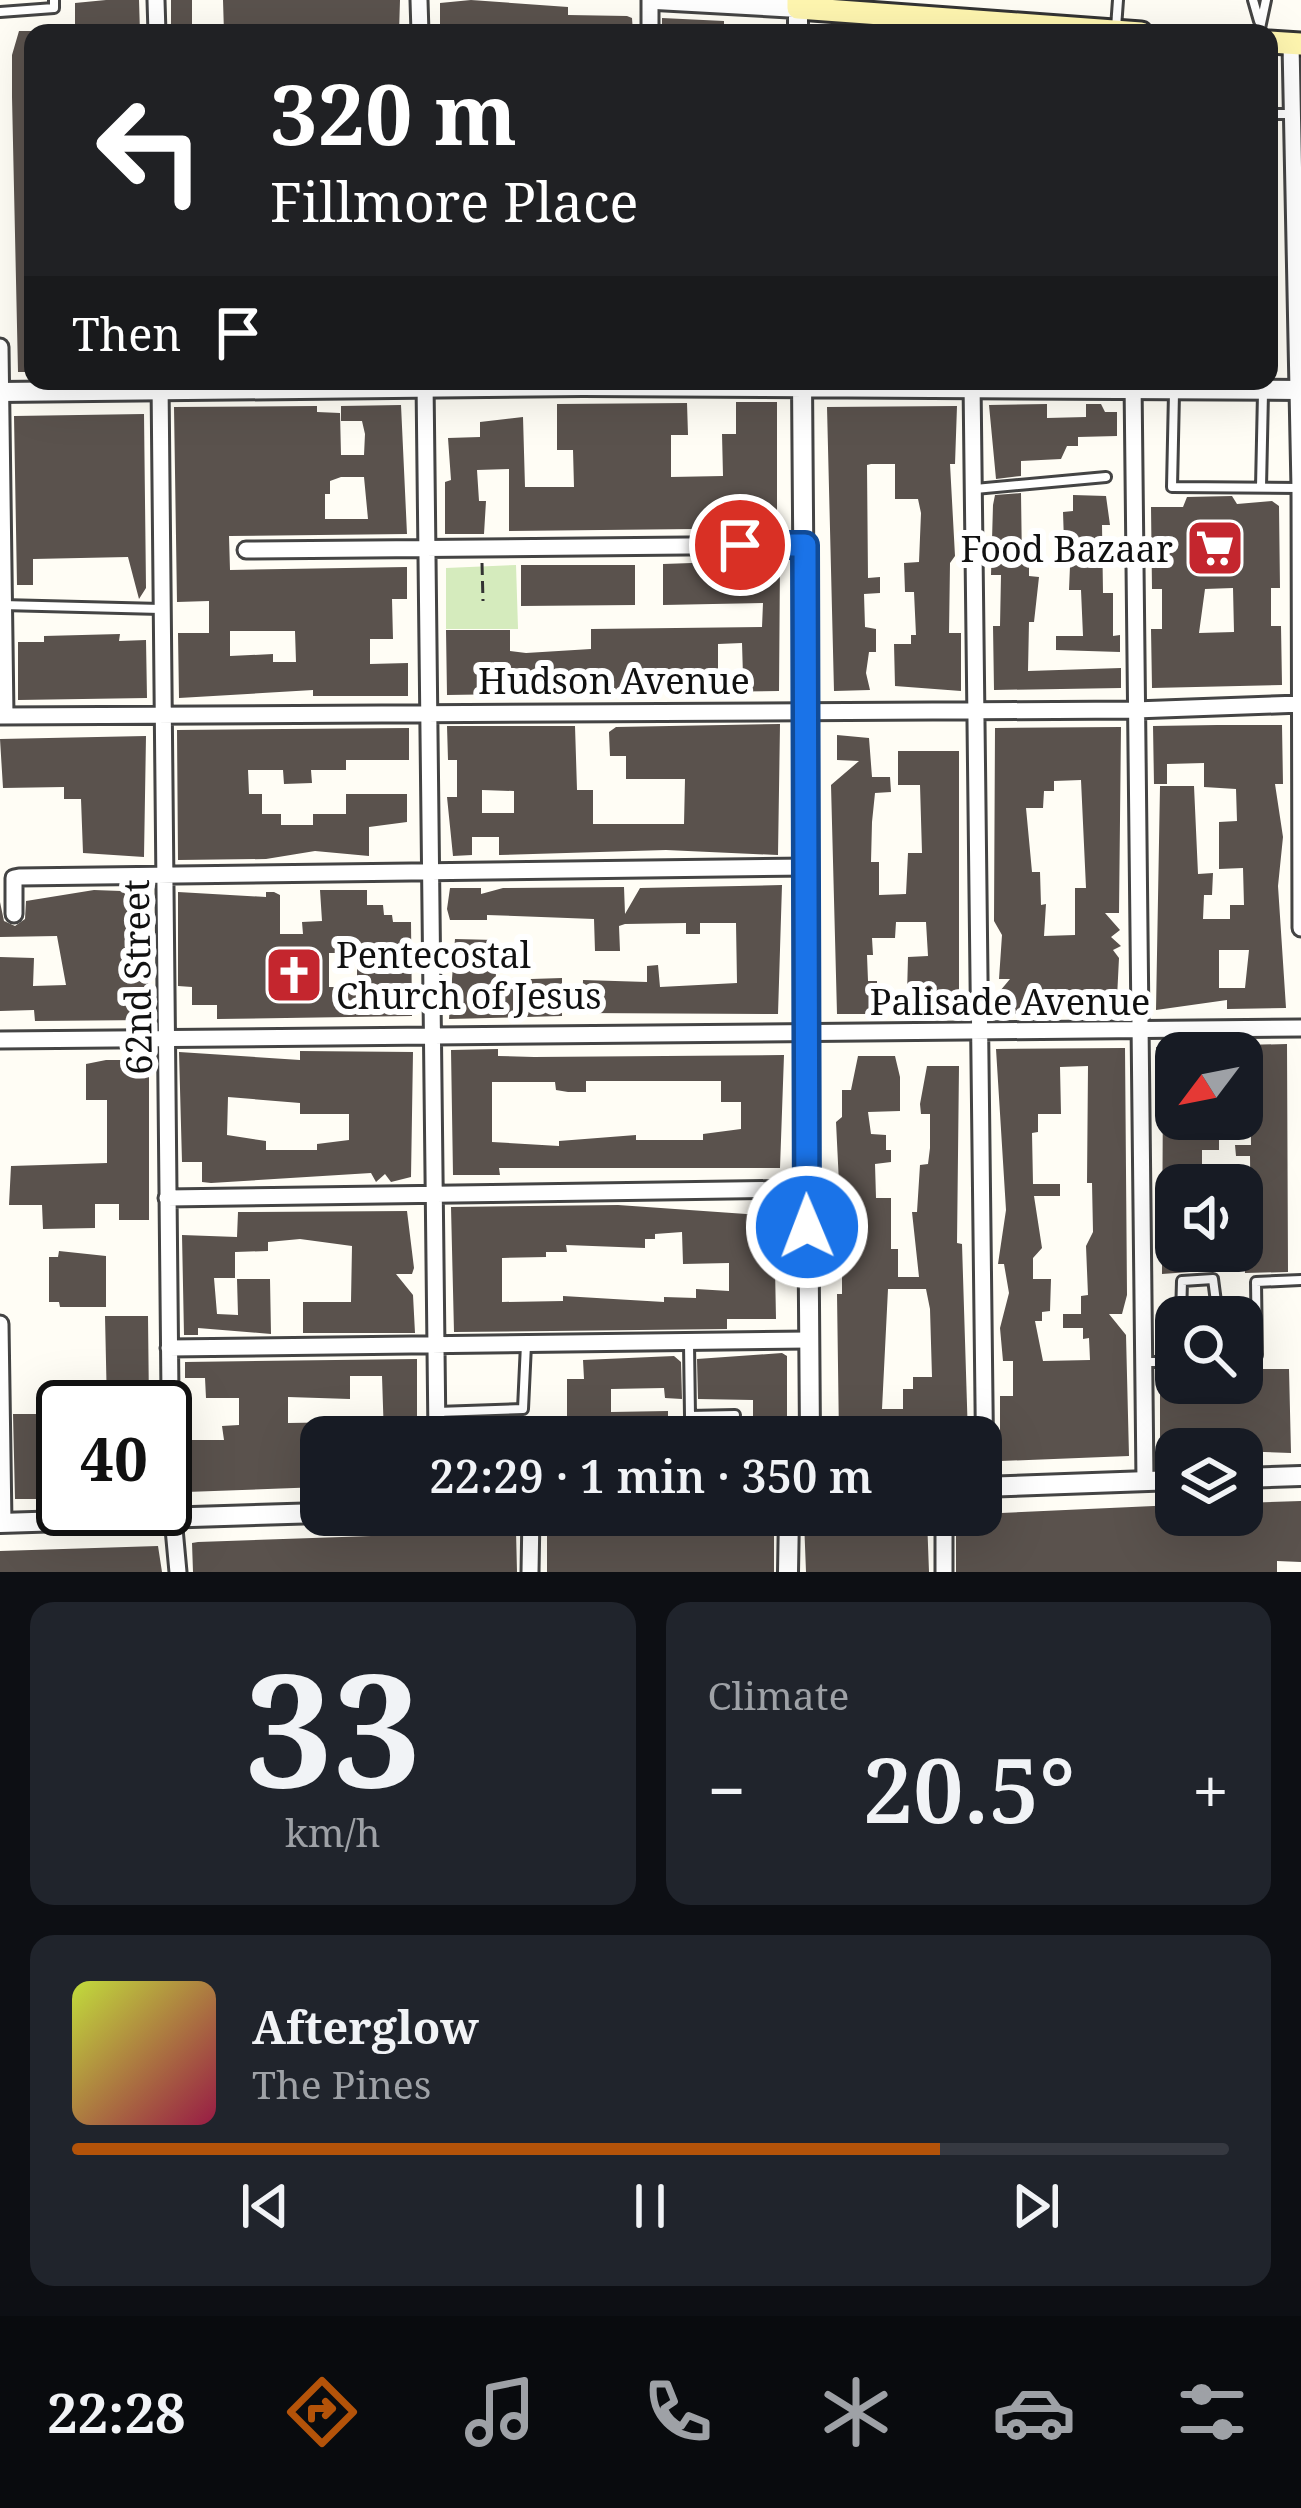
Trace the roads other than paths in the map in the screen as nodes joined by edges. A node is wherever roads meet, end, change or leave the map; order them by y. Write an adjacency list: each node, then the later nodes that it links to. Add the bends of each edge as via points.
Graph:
1 (54, 0): 4 (lane, via 54,8)
2 (653, 0): 3 (street)
3 (798, 4): 5 (main road)
4 (0, 11)
5 (939, 24)
6 (1280, 38): 7 (street)
7 (1296, 125): 18 (street)
8 (0, 347): 20 (street)
9 (53, 390): 20 (street)
10 (160, 390): 28 (street, 62nd Street)
11 (425, 390): 26 (street)
12 (802, 390): 25 (street)
13 (972, 390): 24 (street)
14 (1133, 390): 34 (street)
15 (1166, 390): 19 (street)
16 (1218, 390): 19 (street)
17 (1263, 390): 22 (lane)
18 (1300, 390): 23 (street)
19 (1174, 391): 22 (lane, via 1172,487)
20 (0, 392): 29 (street)
21 (1106, 477): 24 (lane)
22 (1262, 487): 23 (lane)
23 (1300, 488): 30 (street)
24 (976, 489): 31 (street)
25 (805, 545): 26 (street); 32 (street)
26 (427, 548): 27 (street); 33 (street)
27 (247, 550)
28 (162, 609): 29 (lane); 35 (street, 62nd Street)
29 (1, 614): 36 (street)
30 (1300, 704): 34 (street, Hudson Avenue); 41 (street)
31 (976, 708): 32 (street, Hudson Avenue); 34 (street, Hudson Avenue); 44 (street)
32 (805, 709): 33 (street, Hudson Avenue); 37 (street)
33 (430, 710): 35 (street, Hudson Avenue); 38 (street)
34 (1136, 710): 45 (street)
35 (164, 714): 36 (street, Hudson Avenue); 39 (street, 62nd Street)
36 (3, 716)
37 (808, 867): 38 (street); 43 (street)
38 (431, 872): 39 (street); 46 (street)
39 (166, 875): 40 (street, via 14,878); 47 (street, 62nd Street)
40 (14, 914)
41 (1301, 928)
42 (1301, 1028): 45 (street, Palisade Avenue)
43 (807, 1031): 44 (street, Palisade Avenue); 46 (street, Palisade Avenue); 49 (street)
44 (982, 1031): 45 (street, Palisade Avenue); 69 (street)
45 (1140, 1031): 63 (street)
46 (433, 1034): 47 (street, Palisade Avenue); 50 (street)
47 (169, 1038): 48 (street, Palisade Avenue); 51 (street, 62nd Street)
48 (0, 1040)
49 (807, 1189): 50 (street); 57 (street)
50 (434, 1192): 51 (street); 60 (street)
51 (167, 1198): 61 (street, 62nd Street)
52 (1301, 1280): 55 (lane, via 1256,1282)
53 (1181, 1296): 54 (lane, via 1181,1281 1213,1279)
54 (1215, 1296)
55 (1256, 1296)
56 (0, 1324): 78 (street)
57 (809, 1340): 58 (street); 68 (street)
58 (689, 1342): 59 (street); 66 (lane, via 690,1415)
59 (526, 1343): 60 (street); 65 (lane, via 523,1409)
60 (436, 1345): 61 (street); 65 (street)
61 (169, 1348): 64 (street, 62nd Street)
62 (1155, 1362): 63 (lane)
63 (1143, 1363): 72 (street)
64 (170, 1380)
65 (437, 1412): 67 (street)
66 (736, 1414)
67 (437, 1416)
68 (810, 1416)
69 (983, 1416)
70 (1301, 1476): 71 (street)
71 (1263, 1477)
72 (1145, 1481): 73 (street); 74 (street)
73 (1155, 1481)
74 (1002, 1486)
75 (300, 1515): 76 (street)
76 (192, 1519)
77 (36, 1522): 78 (street)
78 (2, 1523)
79 (175, 1536): 83 (street, 62nd Street)
80 (531, 1536): 84 (street)
81 (789, 1536): 85 (street)
82 (944, 1536): 86 (street)
83 (178, 1572)
84 (530, 1572)
85 (788, 1572)
86 (944, 1572)

